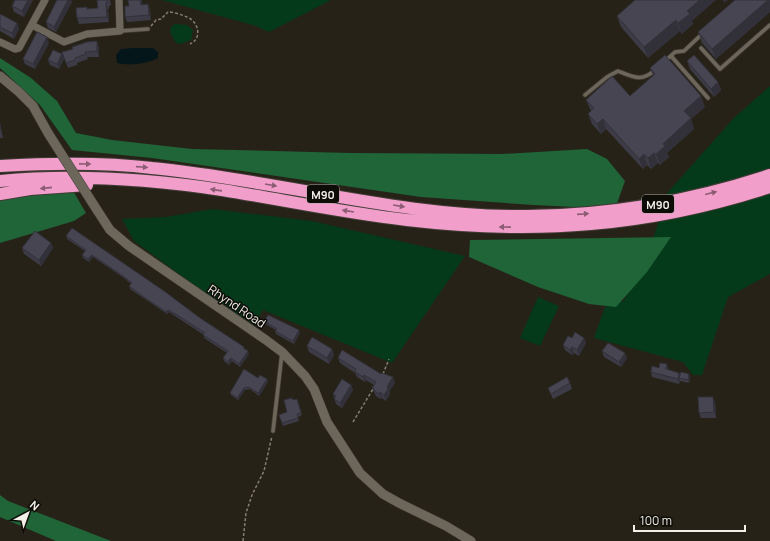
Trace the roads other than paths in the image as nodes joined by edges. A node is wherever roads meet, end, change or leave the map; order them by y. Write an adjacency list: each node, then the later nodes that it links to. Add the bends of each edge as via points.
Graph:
1 (44, 0): 3 (street)
2 (118, 0): 6 (street)
3 (32, 25): 6 (street, via 64,42 87,34); 8 (street, via 18,49)
4 (770, 25): 9 (lane, via 720,69)
5 (148, 29): 6 (lane)
6 (120, 31)
7 (706, 31): 10 (lane, via 684,51 675,52)
8 (0, 42)
9 (701, 48)
10 (671, 56): 12 (lane, via 648,76 641,78 618,72 607,76); 13 (lane)
11 (0, 76): 21 (street, Rhynd Road, bridge, via 33,106 48,134 110,230 129,246)
12 (585, 95)
13 (708, 98)
14 (0, 166): 20 (highway, M90, one-way to 20, via 103,164 152,168 408,207 470,214 527,216)
15 (770, 175): 20 (highway, M90, one-way to 15, via 658,205)
16 (0, 181): 17 (highway, M90, via 88,178)
17 (183, 185): 19 (highway, M90, one-way to 19, via 62,186); 20 (highway, M90, one-way to 17, via 465,226 405,220)
18 (770, 187): 20 (highway, M90, via 713,204 666,214 596,224)
19 (0, 194)
20 (544, 221)
21 (282, 352): 22 (lane); 23 (street, Rhynd Road, via 314,389 328,422 360,473 383,494 399,504)
22 (273, 432)
23 (471, 541)

